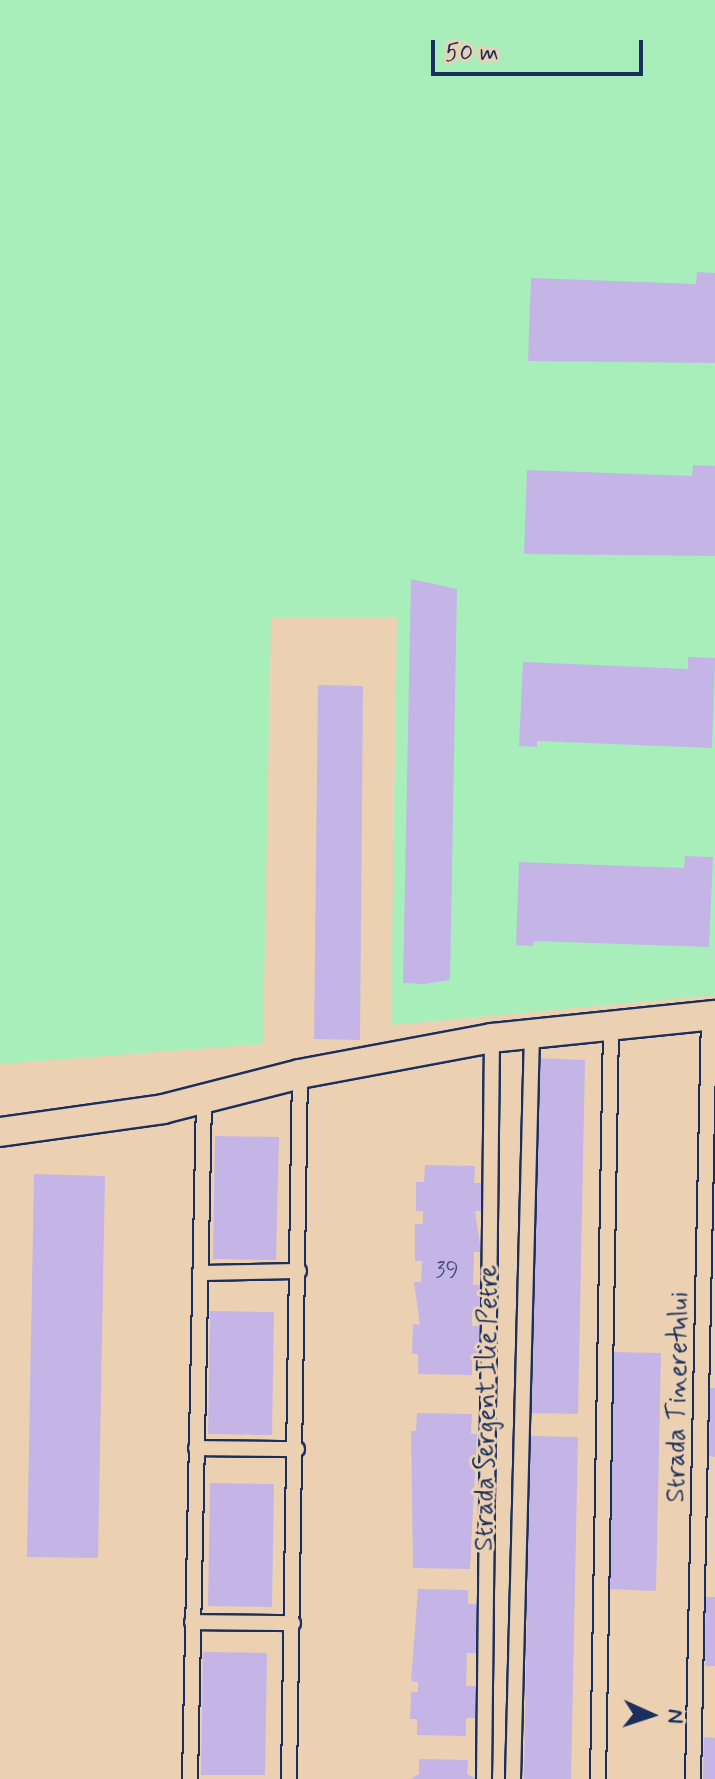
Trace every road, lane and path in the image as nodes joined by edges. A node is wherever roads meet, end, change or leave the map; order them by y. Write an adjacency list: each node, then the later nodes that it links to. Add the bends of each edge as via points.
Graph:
1 (712, 1015): 2 (street); 19 (lane, Strada Tineretului)
2 (611, 1022): 3 (street); 18 (lane)
3 (532, 1033): 4 (street); 17 (lane)
4 (492, 1038): 5 (street); 16 (lane, Strada Sergent Ilie Petre)
5 (300, 1074): 6 (street); 8 (lane)
6 (204, 1101): 7 (street); 9 (lane)
7 (0, 1132)
8 (299, 1271): 9 (lane); 11 (lane)
9 (200, 1273): 10 (lane)
10 (196, 1448): 11 (lane); 12 (lane)
11 (297, 1449): 13 (lane)
12 (192, 1622): 13 (lane); 14 (lane)
13 (293, 1623): 15 (lane)
14 (190, 1779)
15 (289, 1779)
16 (484, 1779)
17 (513, 1779)
18 (598, 1779)
19 (693, 1779)

